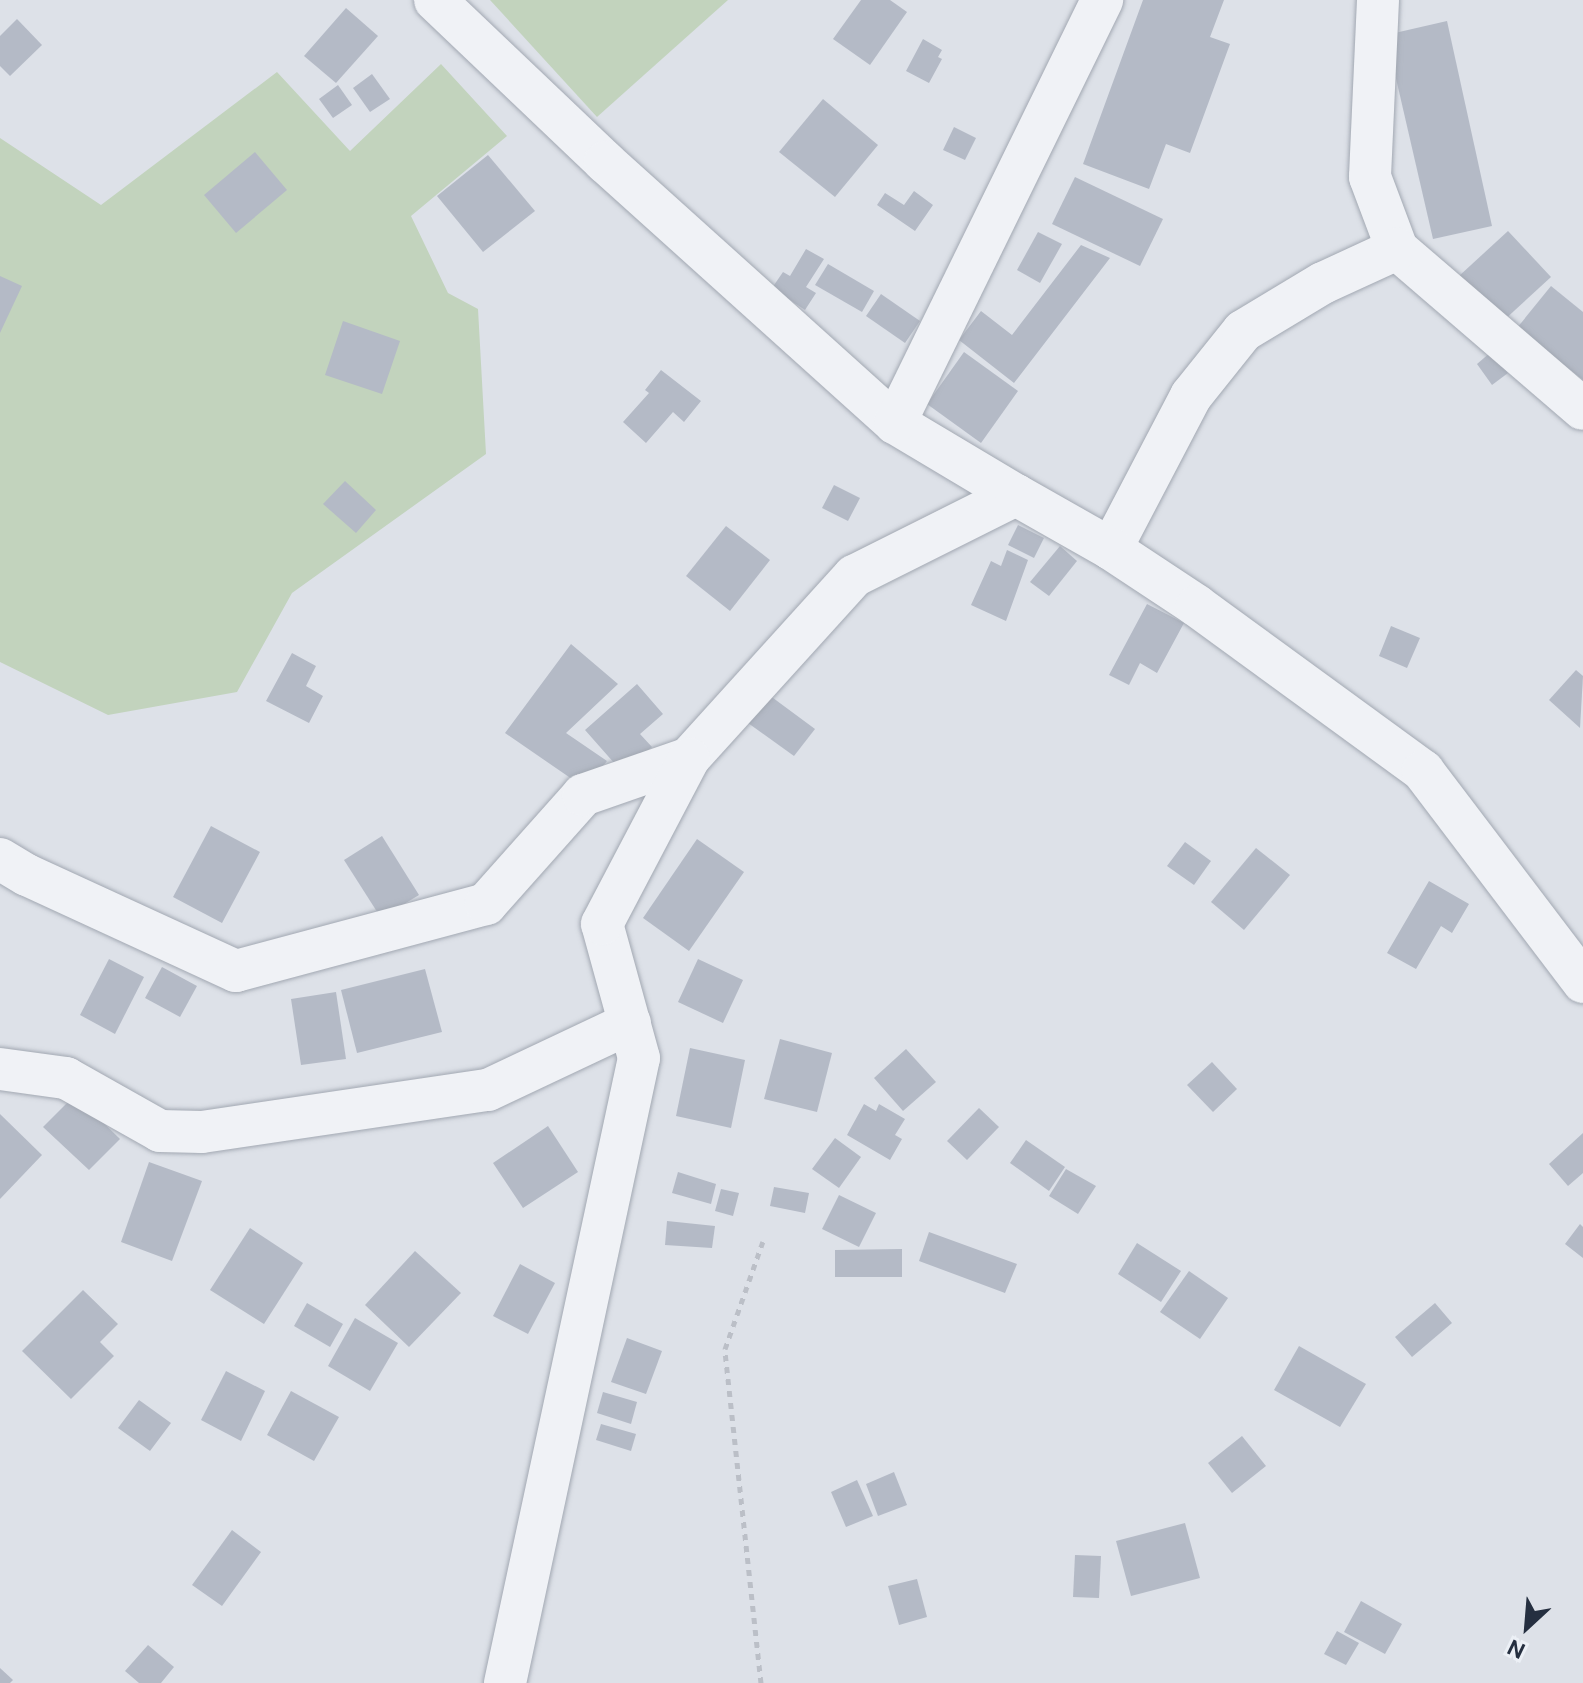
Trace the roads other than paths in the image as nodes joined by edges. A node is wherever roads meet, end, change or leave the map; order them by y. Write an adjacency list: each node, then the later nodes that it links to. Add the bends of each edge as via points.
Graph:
1 (435, 0): 6 (street, via 605,162)
2 (1102, 0): 6 (street)
3 (1378, 0): 4 (street, via 1370,177)
4 (1397, 249): 5 (street); 8 (street, via 1323,283 1243,331 1191,396)
5 (1583, 409)
6 (895, 423): 7 (street)
7 (1016, 495): 8 (street); 9 (street, via 854,576)
8 (1111, 549): 11 (street, via 1423,771)
9 (689, 758): 10 (street, via 583,795 486,904 236,971); 12 (street, via 602,924)
10 (0, 859)
11 (1583, 982)
12 (630, 1023): 13 (street, via 488,1090 202,1132 160,1131 66,1078); 14 (street, via 639,1058)
13 (0, 1069)
14 (505, 1683)

